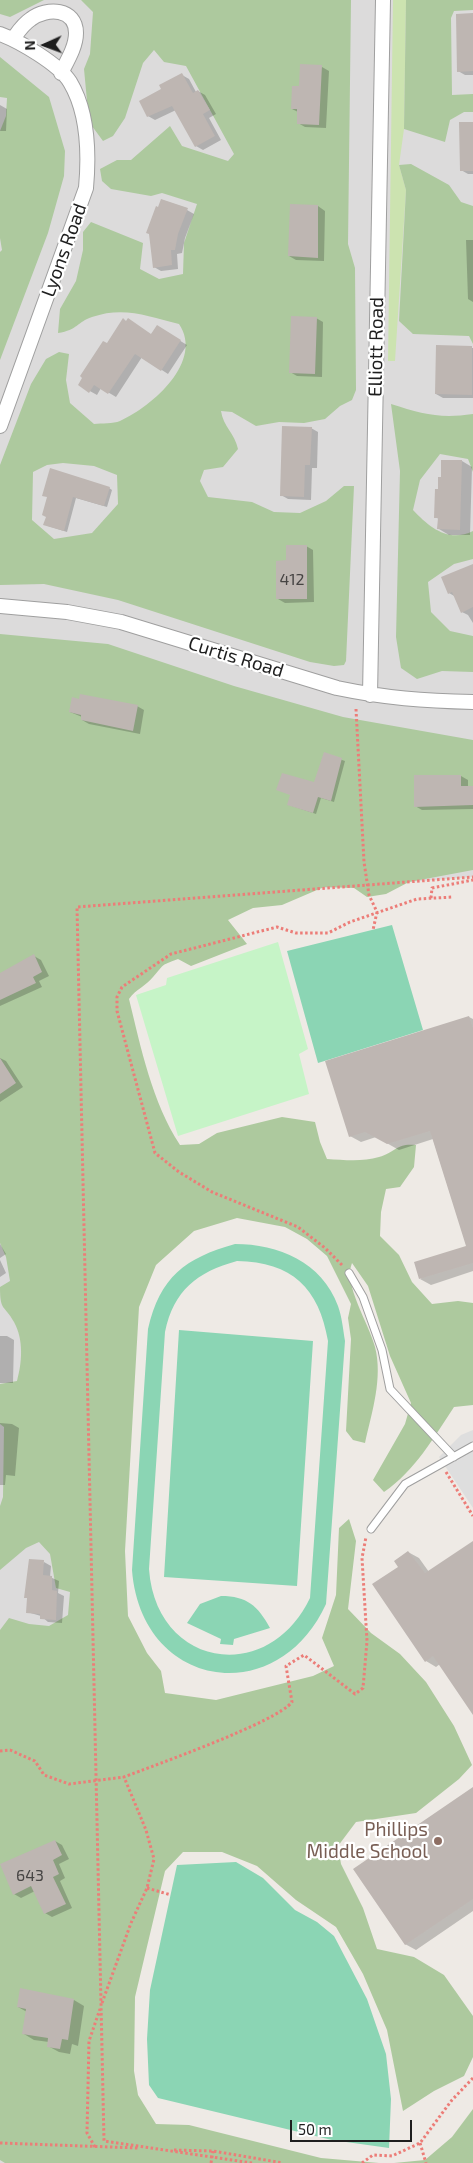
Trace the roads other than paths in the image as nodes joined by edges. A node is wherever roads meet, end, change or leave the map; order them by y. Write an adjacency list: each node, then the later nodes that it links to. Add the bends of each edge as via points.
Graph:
1 (383, 0): 6 (street, Elliott Road)
2 (6, 36): 3 (street, Lyons Road); 3 (street, Lyons Road, via 41,13 62,12 70,17 76,32 75,41)
3 (61, 73): 4 (street, Lyons Road, via 70,82 84,120 89,158 86,188)
4 (0, 426)
5 (0, 606): 6 (street, Curtis Road, via 67,612 121,622 309,680)
6 (370, 695): 7 (street, Curtis Road, via 405,700)
7 (473, 702)
8 (349, 1273): 10 (lane, via 363,1297 379,1341 390,1389)
9 (473, 1446): 10 (lane)
10 (454, 1457): 11 (lane, via 405,1484)
11 (371, 1529)

